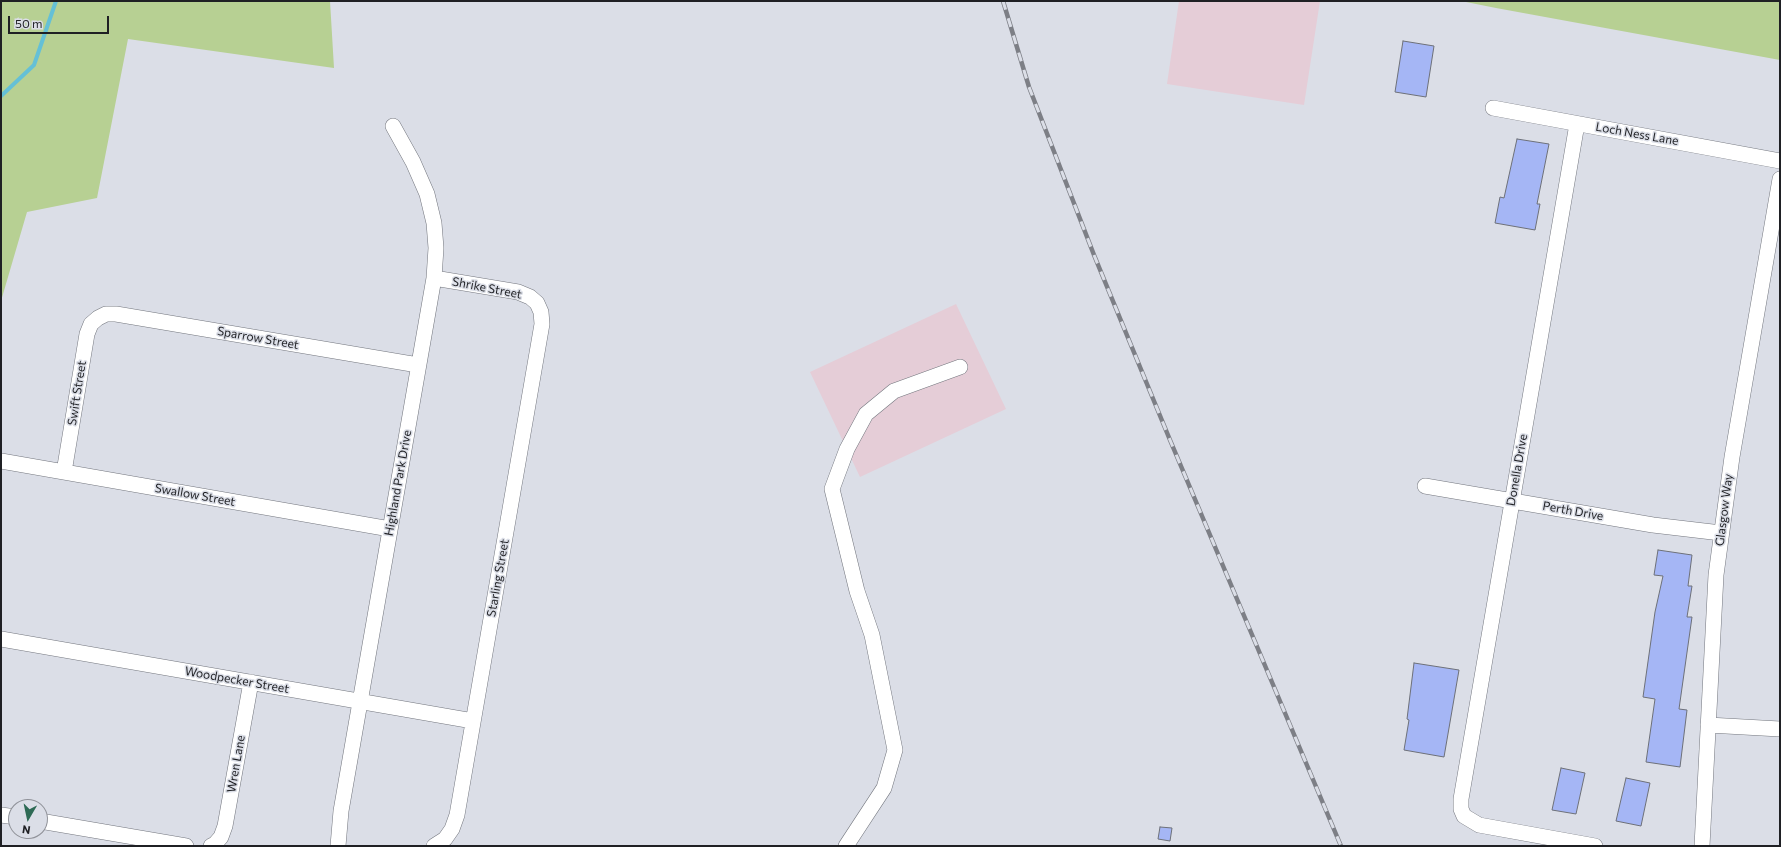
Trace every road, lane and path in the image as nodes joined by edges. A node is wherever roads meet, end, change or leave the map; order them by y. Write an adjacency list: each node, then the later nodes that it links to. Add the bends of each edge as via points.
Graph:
1 (1493, 108): 2 (street, Loch Ness Lane)
2 (1577, 124): 4 (street, Loch Ness Lane); 14 (street, Donella Drive)
3 (393, 126): 6 (street, Highland Park Drive, via 413,162 434,222)
4 (1780, 161)
5 (1780, 179): 16 (street, Glasgow Way)
6 (434, 278): 7 (street, Shrike Street, via 518,292); 9 (street, Highland Park Drive)
7 (537, 303): 20 (street, Starling Street, via 542,324)
8 (98, 318): 9 (street, Sparrow Street, via 106,314 116,314); 12 (street, Swift Street, via 91,324 87,334)
9 (418, 365): 15 (street, Highland Park Drive)
10 (960, 368): 28 (street, via 894,391 866,414 847,448 832,489 857,591 872,635 895,750 884,788)
11 (1, 461): 12 (street, Swallow Street)
12 (64, 472): 15 (street, Swallow Street)
13 (1425, 486): 14 (street, Perth Drive)
14 (1512, 501): 16 (street, Perth Drive, via 1653,525); 29 (street, Donella Drive, via 1461,809 1464,816 1479,825)
15 (390, 528): 19 (street, Highland Park Drive)
16 (1721, 533): 21 (street, Glasgow Way, via 1714,606)
17 (1, 639): 18 (street, Woodpecker Street)
18 (251, 682): 19 (street, Woodpecker Street); 24 (street, Wren Lane, via 225,826)
19 (360, 701): 20 (street, Woodpecker Street); 26 (street, Highland Park Drive, via 340,811)
20 (473, 721): 27 (street, Starling Street, via 457,815 449,834)
21 (1708, 725): 22 (street); 30 (street, Glasgow Way)
22 (1780, 729)
23 (48, 823): 25 (street)
24 (213, 845)
25 (186, 846)
26 (338, 846)
27 (434, 846)
28 (846, 846)
29 (1595, 846)
30 (1702, 846)

